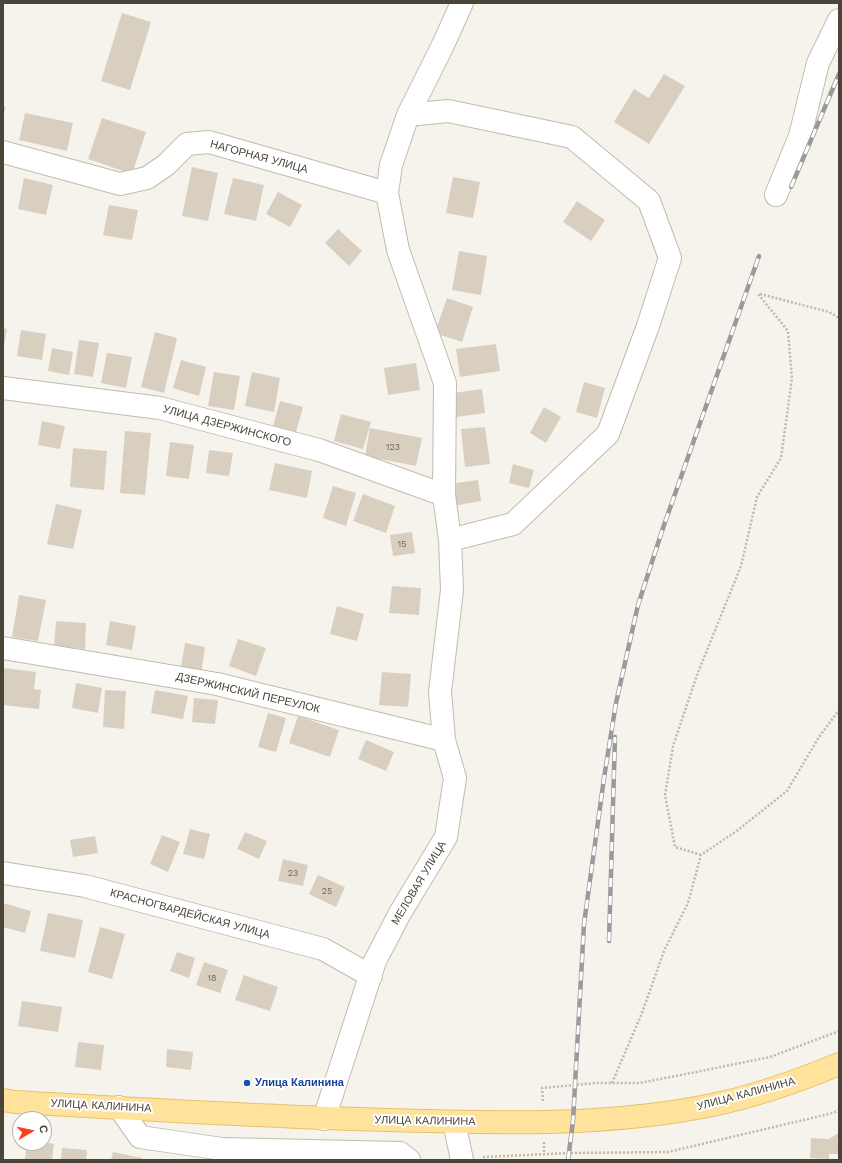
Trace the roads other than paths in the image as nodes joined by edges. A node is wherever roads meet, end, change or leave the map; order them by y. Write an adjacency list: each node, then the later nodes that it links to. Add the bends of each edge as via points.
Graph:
1 (462, 3): 3 (street, МЕЛОВАЯ УЛИЦА)
2 (839, 20): 6 (street, via 818,63 800,136)
3 (408, 115): 5 (street, МЕЛОВАЯ УЛИЦА, via 391,165); 9 (street, via 448,111 572,137 648,201 670,258 608,434 514,524)
4 (3, 152): 5 (street, НАГОРНАЯ УЛИЦА, via 120,184 147,178 187,144 209,142)
5 (387, 193): 8 (street, МЕЛОВАЯ УЛИЦА, via 398,250 445,384)
6 (776, 194)
7 (3, 388): 8 (street, УЛИЦА ДЗЕРЖИНСКОГО, via 160,408 319,450)
8 (444, 495): 9 (street, МЕЛОВАЯ УЛИЦА)
9 (450, 540): 11 (street, МЕЛОВАЯ УЛИЦА, via 452,590 440,692)
10 (3, 648): 11 (street, ДЗЕРЖИНСКИЙ ПЕРЕУЛОК, via 217,684)
11 (444, 740): 13 (street, МЕЛОВАЯ УЛИЦА, via 456,778 446,837 400,913 375,961)
12 (3, 873): 13 (street, КРАСНОГВАРДЕЙСКАЯ УЛИЦА, via 85,886 323,949)
13 (371, 976): 17 (street, МЕЛОВАЯ УЛИЦА)
14 (839, 1064): 18 (main road, УЛИЦА КАЛИНИНА, via 791,1083 712,1105 632,1117 574,1121)
15 (3, 1100): 16 (main road, УЛИЦА КАЛИНИНА)
16 (119, 1107): 17 (main road, УЛИЦА КАЛИНИНА); 20 (street, via 140,1137 222,1149 400,1153)
17 (324, 1119): 18 (main road, УЛИЦА КАЛИНИНА)
18 (454, 1122): 19 (street)
19 (462, 1159)
20 (409, 1160)

